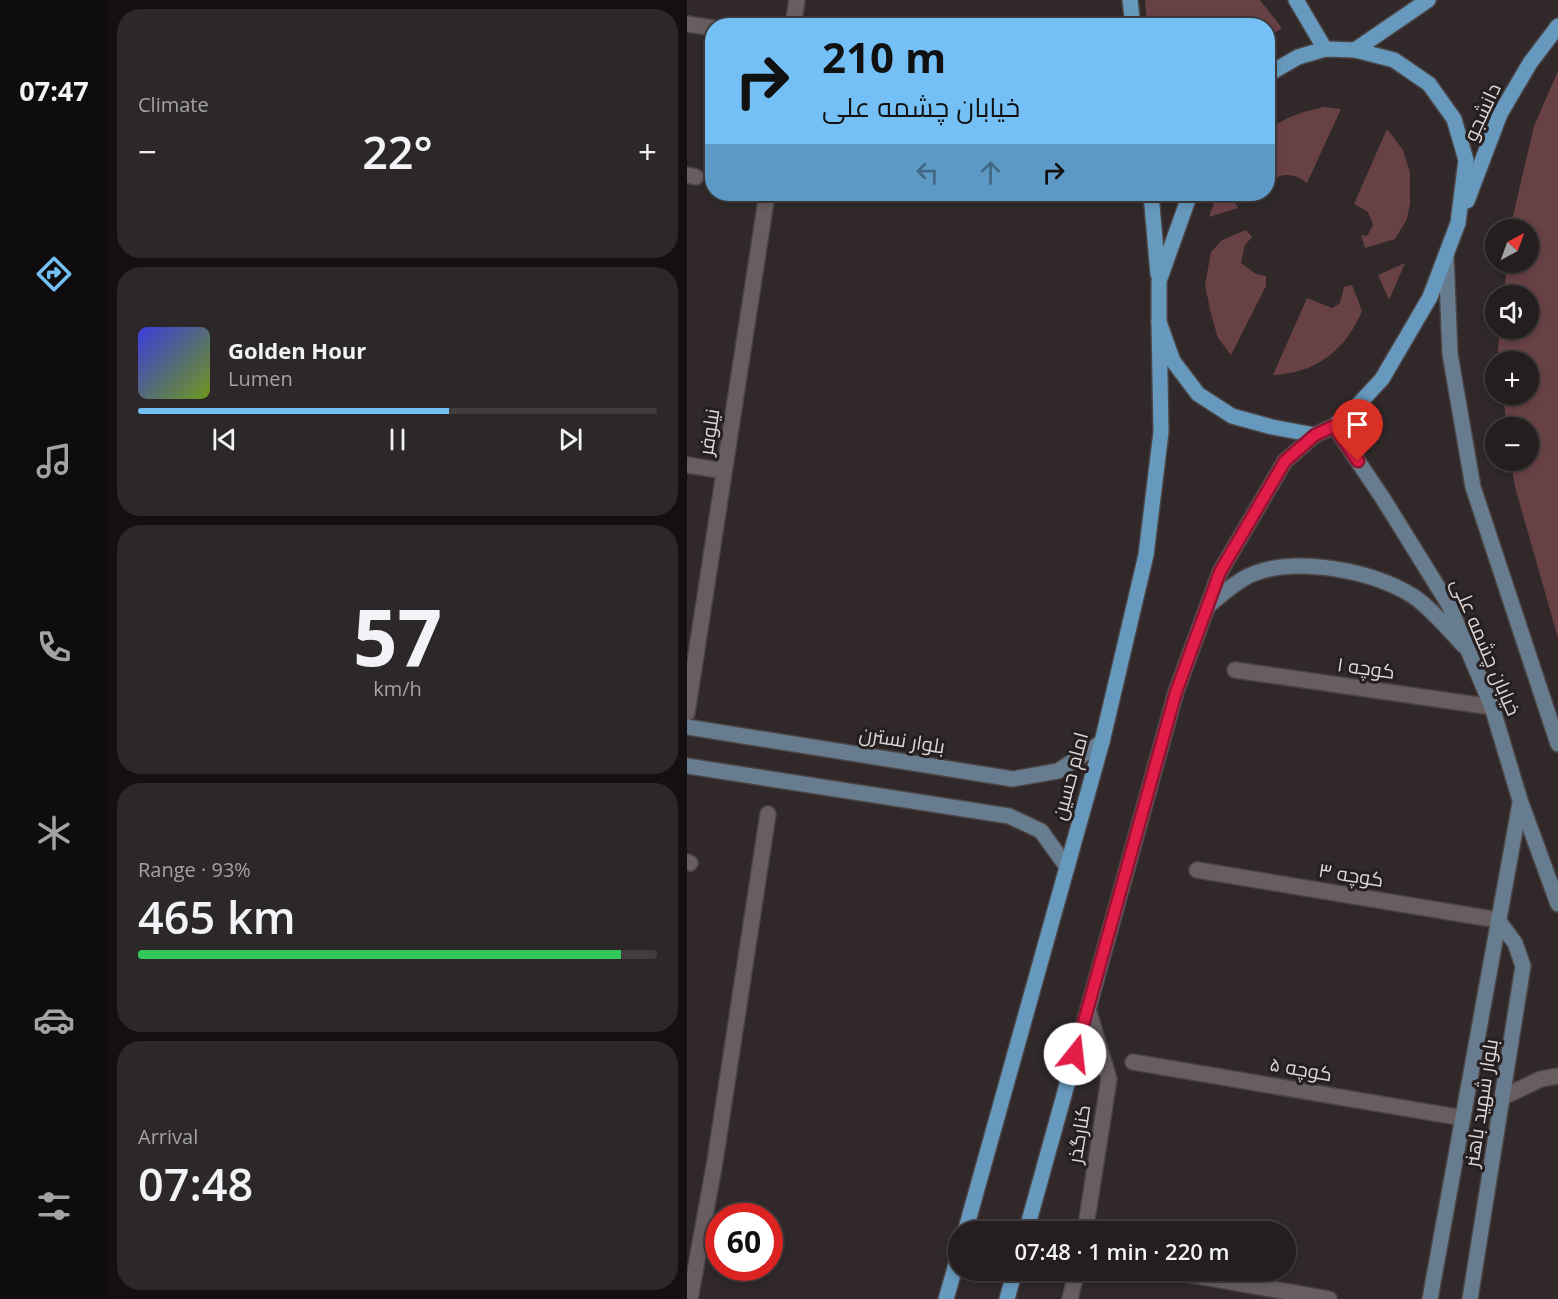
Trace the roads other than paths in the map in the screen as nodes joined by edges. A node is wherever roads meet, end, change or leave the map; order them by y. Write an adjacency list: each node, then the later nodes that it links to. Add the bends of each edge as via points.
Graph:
1 (797, 0): 5 (street)
2 (1130, 0): 6 (main road)
3 (1296, 0): 10 (main road)
4 (1428, 0): 11 (main road)
5 (794, 18)
6 (1132, 18)
7 (687, 24): 9 (street)
8 (1558, 26): 16 (main road, دانشجو, via 1530,63 1500,114)
9 (705, 27)
10 (1325, 49): 11 (main road); 12 (main road, via 1298,57)
11 (1355, 50): 16 (main road, via 1394,60 1429,84 1454,119 1466,160)
12 (1275, 70)
13 (766, 201): 23 (street, نیلوفر)
14 (1152, 201): 18 (main road)
15 (1188, 201): 18 (main road)
16 (1458, 223): 17 (main road)
17 (1446, 255): 20 (main road, via 1430,297 1382,379); 31 (street, خیابان چشمه علی, via 1450,354 1473,487)
18 (1159, 281): 19 (main road, امام حسین)
19 (1159, 322): 21 (main road, via 1173,361 1198,394 1232,416); 30 (main road, امام حسین, via 1161,432 1146,555)
20 (1334, 426): 21 (main road); 25 (street, خیابان چشمه علی, via 1415,547 1449,605)
21 (1315, 435): 24 (main road, via 1285,461 1220,572)
22 (687, 465): 23 (street)
23 (725, 471): 28 (street, نیلوفر)
24 (1208, 606): 25 (street, via 1252,574 1286,567 1349,571 1413,596); 39 (main road, via 1176,692)
25 (1470, 652): 27 (street, خیابان چشمه علی)
26 (1235, 670): 27 (street, کوچه ۱)
27 (1492, 707): 33 (street, خیابان چشمه علی)
28 (687, 713)
29 (687, 727): 30 (street, بلوار نسترن, via 1013,778 1059,771)
30 (1102, 742): 35 (main road, امام حسین)
31 (1558, 744)
32 (687, 766): 35 (street, via 1009,816 1041,831)
33 (1521, 800): 37 (street, خیابان چشمه علی); 38 (street, بلوار شهید باهنر)
34 (768, 814): 51 (street)
35 (1067, 867): 44 (main road, امام حسین)
36 (1197, 870): 38 (street, کوچه ۳)
37 (1558, 904)
38 (1498, 920): 42 (street, بلوار شهید باهنر, via 1515,943 1523,966); 43 (street, بلوار شهید باهنر)
39 (1088, 1009): 45 (main road); 46 (street, کنارگذر, via 1109,1079)
40 (1133, 1062): 43 (street, کوچه ۵)
41 (1558, 1076): 42 (street, via 1541,1078)
42 (1503, 1097): 57 (street, بلوار شهید باهنر)
43 (1463, 1118): 56 (street, بلوار شهید باهنر)
44 (968, 1221)
45 (1029, 1221)
46 (1087, 1221)
47 (951, 1281): 52 (main road)
48 (1012, 1281): 53 (main road)
49 (1074, 1281): 54 (street)
50 (1226, 1281): 55 (street)
51 (690, 1299)
52 (946, 1299)
53 (1007, 1299)
54 (1070, 1299)
55 (1329, 1299)
56 (1430, 1299)
57 (1470, 1299)

